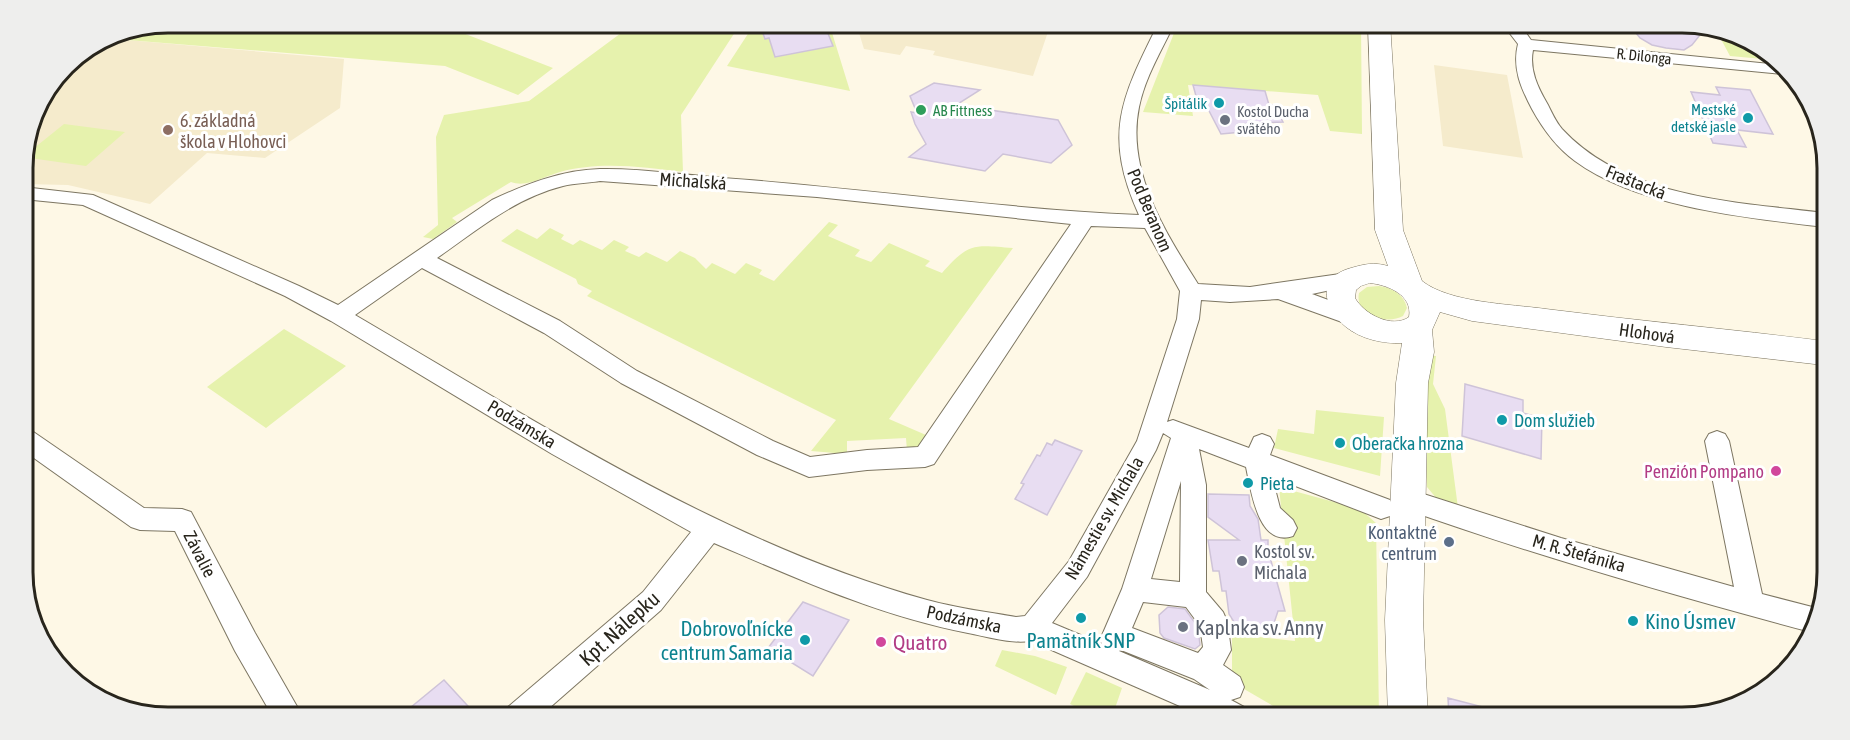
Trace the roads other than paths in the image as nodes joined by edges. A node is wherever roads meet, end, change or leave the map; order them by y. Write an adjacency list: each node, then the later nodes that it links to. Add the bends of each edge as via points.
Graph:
1 (1161, 33): 9 (street, Pod Beranom, via 1127,120 1127,152)
2 (1380, 33): 10 (main road)
3 (1518, 33): 4 (street)
4 (1526, 44): 5 (street, R. Dilonga); 8 (street, Fraštacká, via 1521,61 1539,112 1577,153 1649,189 1698,203)
5 (1775, 70)
6 (33, 194): 16 (street, Podzámska, via 86,199)
7 (1085, 219): 9 (street, Michalská); 11 (street, Michalská, via 671,178 582,176 526,192 499,205); 11 (street, via 925,457 867,459 809,468 629,377 552,327)
8 (1817, 219)
9 (1153, 222): 13 (street, Pod Beranom)
10 (1389, 230): 12 (main road); 15 (main road)
11 (421, 258): 16 (street, Michalská)
12 (1353, 277): 14 (street); 15 (main road, via 1382,274); 17 (main road, via 1340,294 1345,310)
13 (1191, 291): 14 (street, via 1211,295); 33 (street, Námestie sv. Michala, via 1188,319 1148,443 1078,569)
14 (1273, 292): 17 (street, via 1314,302)
15 (1418, 306): 17 (main road, Hlohová, via 1396,333); 18 (main road, Hlohová); 19 (main road, via 1418,352)
16 (339, 315): 28 (street, Podzámska, via 560,447)
17 (1363, 323): 19 (main road, via 1396,356)
18 (1817, 352)
19 (1412, 382): 26 (main road)
20 (1184, 428): 23 (street); 24 (street); 25 (street, Námestie sv. Michala)
21 (1717, 441): 31 (street)
22 (33, 444): 36 (street, Závalie, via 140,519 182,520)
23 (1259, 452): 26 (street); 27 (street, via 1269,513)
24 (1194, 485): 25 (street); 30 (street)
25 (1166, 488): 29 (street, Námestie sv. Michala)
26 (1395, 504): 31 (street, M. R. Štefánika, via 1468,520); 39 (main road)
27 (1284, 528)
28 (710, 529): 33 (street, Podzámska, via 833,581 928,613 1016,630); 37 (street, Kpt. Nálepku, via 652,601)
29 (1135, 589): 30 (street); 34 (street, Námestie sv. Michala, via 1115,637)
30 (1193, 596): 34 (street, via 1213,621)
31 (1751, 604): 32 (street, M. R. Štefánika)
32 (1809, 619)
33 (1032, 628): 38 (street)
34 (1218, 658): 35 (street, Námestie sv. Michala)
35 (1230, 687)
36 (283, 707)
37 (530, 707)
38 (1214, 707)
39 (1408, 707)

